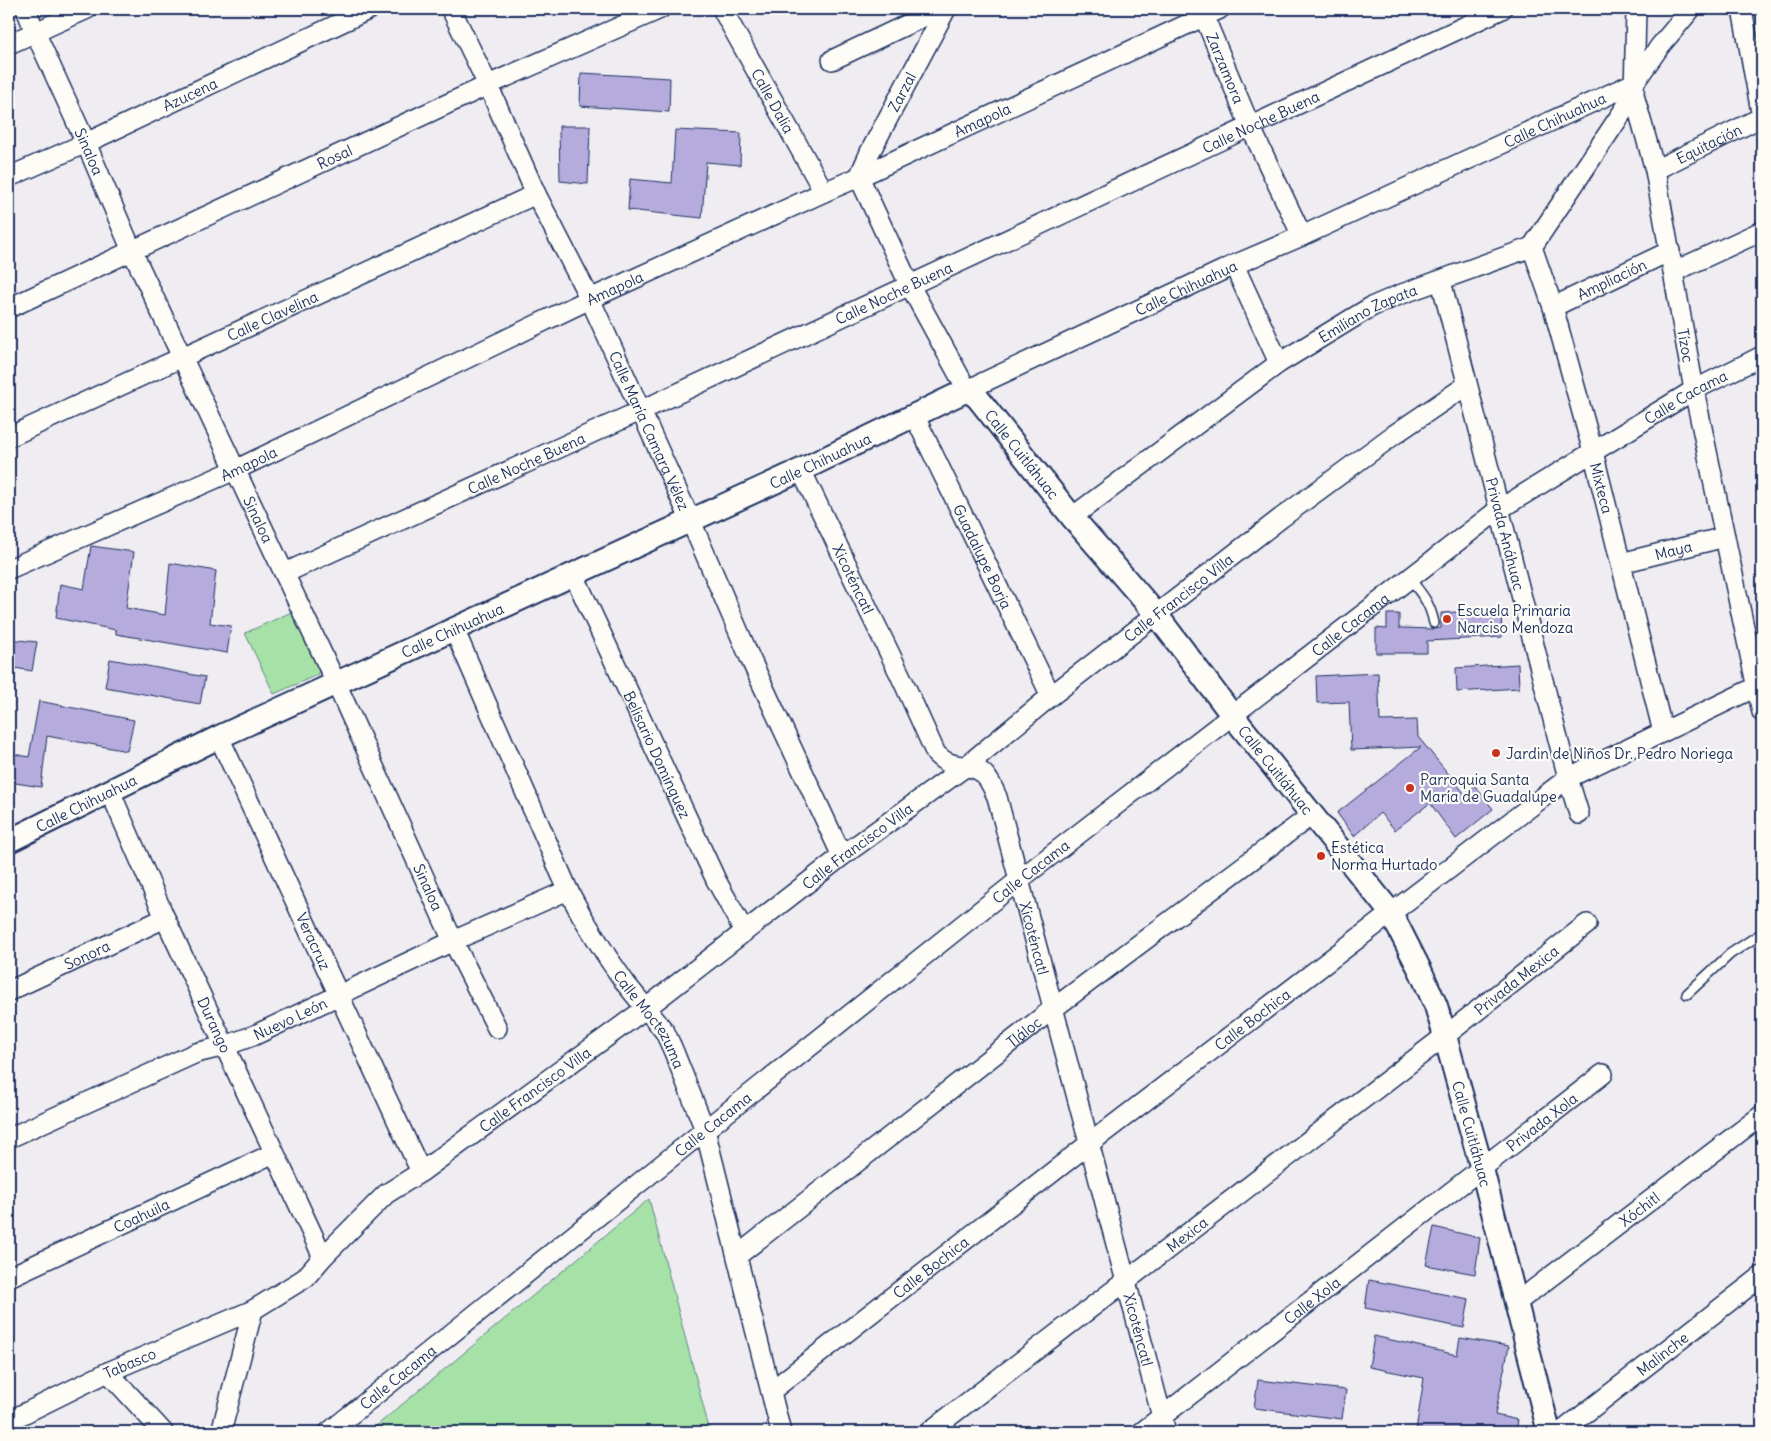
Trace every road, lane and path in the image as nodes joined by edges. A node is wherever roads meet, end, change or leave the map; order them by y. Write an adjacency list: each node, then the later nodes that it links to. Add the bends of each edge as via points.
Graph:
1 (26, 9): 14 (street, Sinaloa)
2 (88, 9): 14 (street)
3 (370, 9): 21 (street, Azucena)
4 (451, 9): 17 (street, Calle María Camara Vélez)
5 (660, 9): 17 (street, Rosal)
6 (722, 9): 25 (street, Calle Dalia)
7 (940, 9): 16 (street)
8 (946, 9): 24 (street, Zarzal)
9 (1502, 9): 20 (street, Calle Noche Buena)
10 (1636, 9): 18 (street, Tízoc)
11 (1691, 9): 18 (street, via 1660,46)
12 (1742, 9): 19 (street)
13 (1209, 11): 20 (street, Zarzamora); 24 (street, Amapola)
14 (35, 32): 15 (street); 21 (street, Sinaloa)
15 (9, 44)
16 (832, 60)
17 (488, 85): 26 (street, Calle María Camara Vélez); 30 (street, Rosal)
18 (1634, 89): 22 (street, Tízoc); 28 (street, Calle Chihuahua); 29 (street)
19 (1762, 117): 22 (street, Equitación)
20 (1250, 126): 28 (street, Zarzamora); 35 (street, Calle Noche Buena)
21 (86, 143): 23 (street, Azucena); 30 (street, Sinaloa)
22 (1655, 170): 31 (street, Tízoc)
23 (9, 178)
24 (859, 178): 25 (street, Amapola); 35 (street, Calle Cuitláhuac)
25 (824, 192): 36 (street, Amapola)
26 (536, 194): 36 (street, Calle María Camara Vélez); 40 (street, Calle Clavelina)
27 (1762, 231): 33 (street)
28 (1302, 236): 32 (street, Calle Chihuahua)
29 (1532, 247): 34 (street, Emiliano Zapata); 37 (street, Mixteca)
30 (132, 251): 38 (street, Rosal); 40 (street, Sinaloa)
31 (1670, 251): 33 (street, Tízoc); 37 (street, Ampliación)
32 (1234, 265): 41 (street); 43 (street, Calle Chihuahua)
33 (1673, 272): 44 (street, Tízoc)
34 (1441, 281): 41 (street, Emiliano Zapata, via 1371,308); 42 (street, Privada Anáhuac)
35 (909, 284): 43 (street, Calle Cuitláhuac); 45 (street, Calle Noche Buena)
36 (590, 299): 45 (street, Calle María Camara Vélez); 49 (street, Amapola)
37 (1553, 307): 48 (street, Mixteca)
38 (9, 308)
39 (1762, 356): 44 (street, Calle Cacama)
40 (182, 357): 47 (street, Calle Clavelina); 49 (street, Sinaloa)
41 (1279, 363): 52 (street, Emiliano Zapata)
42 (1467, 385): 51 (street, Privada Anáhuac); 60 (street, Calle Francisco Villa, via 1395,434)
43 (967, 390): 46 (street, Calle Chihuahua); 52 (street, Calle Cuitláhuac, via 977,397)
44 (1694, 390): 48 (street, Calle Cacama); 54 (street, Tízoc)
45 (640, 411): 53 (street, Calle María Camara Vélez); 57 (street, Calle Noche Buena)
46 (915, 417): 50 (street, Calle Chihuahua); 65 (street, Guadalupe Borja)
47 (9, 437)
48 (1593, 452): 51 (street, Calle Cacama); 55 (street, Mixteca)
49 (235, 470): 56 (street, Amapola); 57 (street, Sinaloa)
50 (801, 470): 53 (street, Calle Chihuahua); 70 (street, Xicoténcatl, via 936,754 944,762)
51 (1498, 510): 59 (street, Calle Cacama); 71 (street, Privada Anáhuac)
52 (1072, 517): 60 (street, Calle Cuitláhuac)
53 (690, 519): 58 (street, Calle Chihuahua); 76 (street, Calle María Camara Vélez)
54 (1724, 537): 55 (street, Maya); 64 (street, Tízoc)
55 (1621, 563): 68 (street, Mixteca)
56 (9, 569)
57 (285, 573): 63 (street, Sinaloa)
58 (574, 575): 62 (street, Calle Chihuahua); 82 (street, Belisario Domínguez, via 716,880)
59 (1409, 578): 61 (lane, via 1428,601); 67 (street, Calle Cacama)
60 (1156, 614): 65 (street, Calle Francisco Villa); 67 (street, Calle Cuitláhuac)
61 (1434, 623)
62 (454, 628): 63 (street, Calle Chihuahua); 78 (street, Calle Moctezuma)
63 (336, 683): 69 (street, Calle Chihuahua); 84 (street, Sinaloa)
64 (1756, 687): 66 (street, Tízoc); 68 (street, Calle Bochica)
65 (1051, 696): 70 (street, Calle Francisco Villa)
66 (1762, 712)
67 (1232, 715): 73 (street, Calle Cuitláhuac); 77 (street, Calle Cacama)
68 (1663, 732): 71 (street, Calle Bochica)
69 (219, 737): 72 (street, Calle Chihuahua); 87 (street, Veracruz)
70 (965, 767): 76 (street, Calle Francisco Villa); 77 (street, Xicoténcatl, via 980,771 997,797)
71 (1568, 778): 74 (street, Privada Anáhuac); 79 (street, Calle Bochica)
72 (110, 791): 75 (street, Calle Chihuahua); 80 (street, Durango)
73 (1313, 814): 79 (street, Calle Cuitláhuac); 88 (street, Tláloc)
74 (1579, 814)
75 (9, 841)
76 (842, 856): 82 (street, Calle Francisco Villa)
77 (1019, 880): 88 (street, Xicoténcatl); 95 (street, Calle Cacama)
78 (568, 890): 84 (street, Nuevo León); 89 (street, Calle Moctezuma, via 608,958)
79 (1391, 913): 91 (street, Calle Cuitláhuac, via 1436,1006); 97 (street, Calle Bochica)
80 (166, 918): 85 (street, Sonora); 92 (street, Durango)
81 (1587, 924): 91 (street, Privada Mexica)
82 (744, 931): 89 (street, Calle Francisco Villa)
83 (1762, 933): 86 (lane, via 1730,954)
84 (453, 941): 87 (street, Nuevo León); 90 (street, Sinaloa)
85 (9, 992)
86 (1687, 994)
87 (339, 996): 92 (street, Nuevo León); 100 (street, Veracruz)
88 (1054, 1008): 97 (street, Xicoténcatl); 101 (street, Tláloc)
89 (645, 1009): 95 (street, Calle Moctezuma, via 665,1032); 100 (street, Calle Francisco Villa)
90 (497, 1028)
91 (1445, 1036): 99 (street, Calle Cuitláhuac); 105 (street, Mexica)
92 (225, 1046): 96 (street, Nuevo León, via 196,1053); 98 (street, Durango)
93 (1603, 1074): 99 (street, Privada Xola)
94 (1762, 1115): 106 (street, Xóchitl)
95 (705, 1130): 101 (street, Calle Moctezuma); 115 (street, Calle Cacama)
96 (9, 1138)
97 (1090, 1143): 105 (street, Xicoténcatl); 109 (street, Calle Bochica)
98 (274, 1153): 102 (street, Durango); 104 (street, Coahuila)
99 (1482, 1169): 106 (street, Calle Cuitláhuac); 111 (street, Calle Xola)
100 (421, 1172): 102 (street, Calle Francisco Villa, via 386,1194)
101 (737, 1256): 109 (street, Calle Moctezuma)
102 (323, 1257): 107 (street, Calle Francisco Villa, via 305,1278)
103 (1762, 1276): 120 (street, Malinche)
104 (9, 1277)
105 (1126, 1280): 111 (street, Xicoténcatl); 117 (street, Mexica)
106 (1516, 1303): 119 (street, Calle Cuitláhuac)
107 (253, 1310): 108 (street, Tabasco); 114 (street)
108 (108, 1372): 110 (street, Tabasco); 113 (street)
109 (771, 1390): 116 (street, Calle Moctezuma)
110 (9, 1420): 112 (street)
111 (1164, 1425): 118 (street, Calle Xola)
112 (19, 1432)
113 (164, 1432)
114 (220, 1432)
115 (329, 1432)
116 (781, 1432)
117 (929, 1432)
118 (1142, 1432)
119 (1549, 1432)
120 (1561, 1432)

